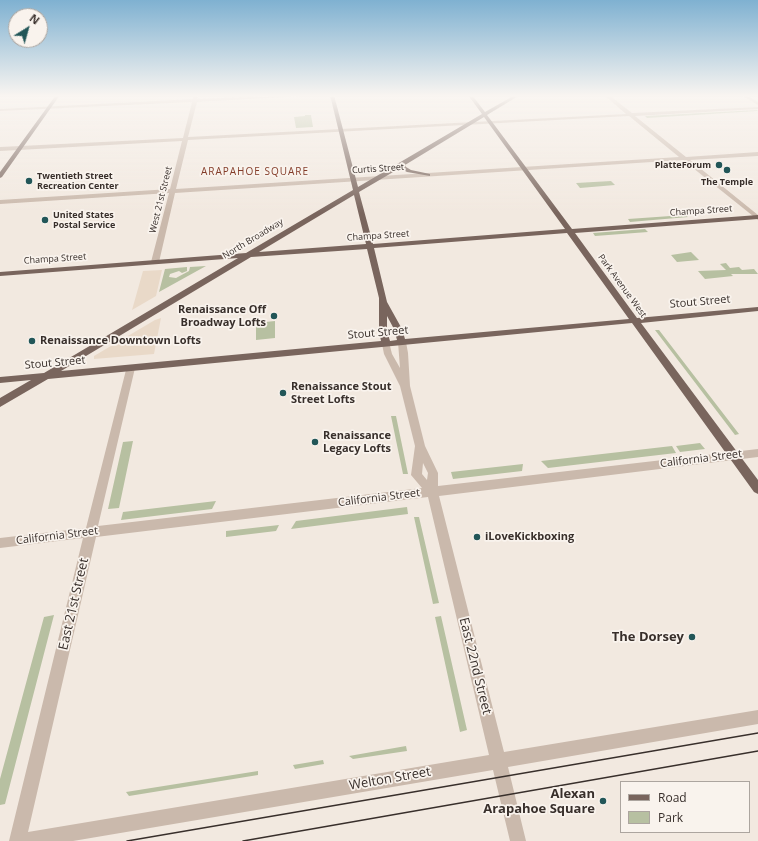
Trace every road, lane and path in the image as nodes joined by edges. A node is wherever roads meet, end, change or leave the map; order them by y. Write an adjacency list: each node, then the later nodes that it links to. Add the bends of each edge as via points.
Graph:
1 (31, 134): 9 (main road)
2 (186, 134): 8 (street, West 21st Street)
3 (278, 134): 8 (street)
4 (342, 134): 18 (main road, East 22nd Street)
5 (453, 134): 13 (main road, North Broadway)
6 (498, 134): 14 (main road, Park Avenue West)
7 (654, 134): 12 (street)
8 (185, 139): 9 (street); 19 (street, West 21st Street)
9 (21, 148): 10 (street); 16 (main road)
10 (0, 149)
11 (758, 154): 12 (street, Curtis Street)
12 (684, 158): 14 (street, Curtis Street); 22 (street)
13 (402, 164): 15 (main road, via 403,168 409,171); 17 (main road, North Broadway)
14 (524, 169): 15 (street, Curtis Street); 23 (main road, Park Avenue West)
15 (428, 175): 17 (street, Curtis Street)
16 (0, 176)
17 (378, 178): 18 (street, Curtis Street); 20 (main road, North Broadway)
18 (353, 180): 19 (street, Curtis Street); 20 (main road, East 22nd Street)
19 (172, 191): 21 (street, Curtis Street); 26 (street, West 21st Street)
20 (356, 191): 24 (main road, East 22nd Street); 25 (main road, North Broadway)
21 (0, 202)
22 (758, 218): 23 (main road, Champa Street)
23 (569, 231): 24 (main road, Champa Street); 30 (main road, Park Avenue West)
24 (370, 246): 25 (main road, Champa Street); 28 (main road, East 22nd Street)
25 (247, 256): 26 (main road, Champa Street); 34 (main road, North Broadway)
26 (155, 262): 27 (main road, Champa Street)
27 (0, 274)
28 (384, 302): 31 (main road, East 22nd Street); 32 (main road, East 22nd Street, via 383,331)
29 (758, 309): 30 (main road, Stout Street)
30 (633, 320): 31 (main road, Stout Street); 40 (main road, Park Avenue West)
31 (402, 342): 32 (main road, Stout Street); 36 (street, East 22nd Street)
32 (386, 344): 33 (main road, Stout Street); 36 (street, East 22nd Street, via 388,354)
33 (130, 368): 34 (main road, Stout Street); 43 (street, East 21st Street)
34 (46, 376): 35 (main road, Stout Street); 37 (main road, North Broadway)
35 (0, 380)
36 (405, 386): 38 (street, East 22nd Street)
37 (0, 403)
38 (420, 446): 42 (street, East 22nd Street, via 433,473); 42 (street, East 22nd Street, via 416,475)
39 (758, 453): 40 (street, California Street)
40 (733, 456): 41 (main road, Park Avenue West); 42 (street, California Street)
41 (758, 489)
42 (432, 492): 43 (street, California Street); 46 (street, East 22nd Street)
43 (91, 532): 44 (street, California Street); 47 (street, East 21st Street)
44 (0, 543)
45 (758, 717): 46 (street, Welton Street)
46 (498, 761): 48 (street, Welton Street); 49 (street, East 22nd Street)
47 (17, 841)
48 (23, 841)
49 (518, 841)

